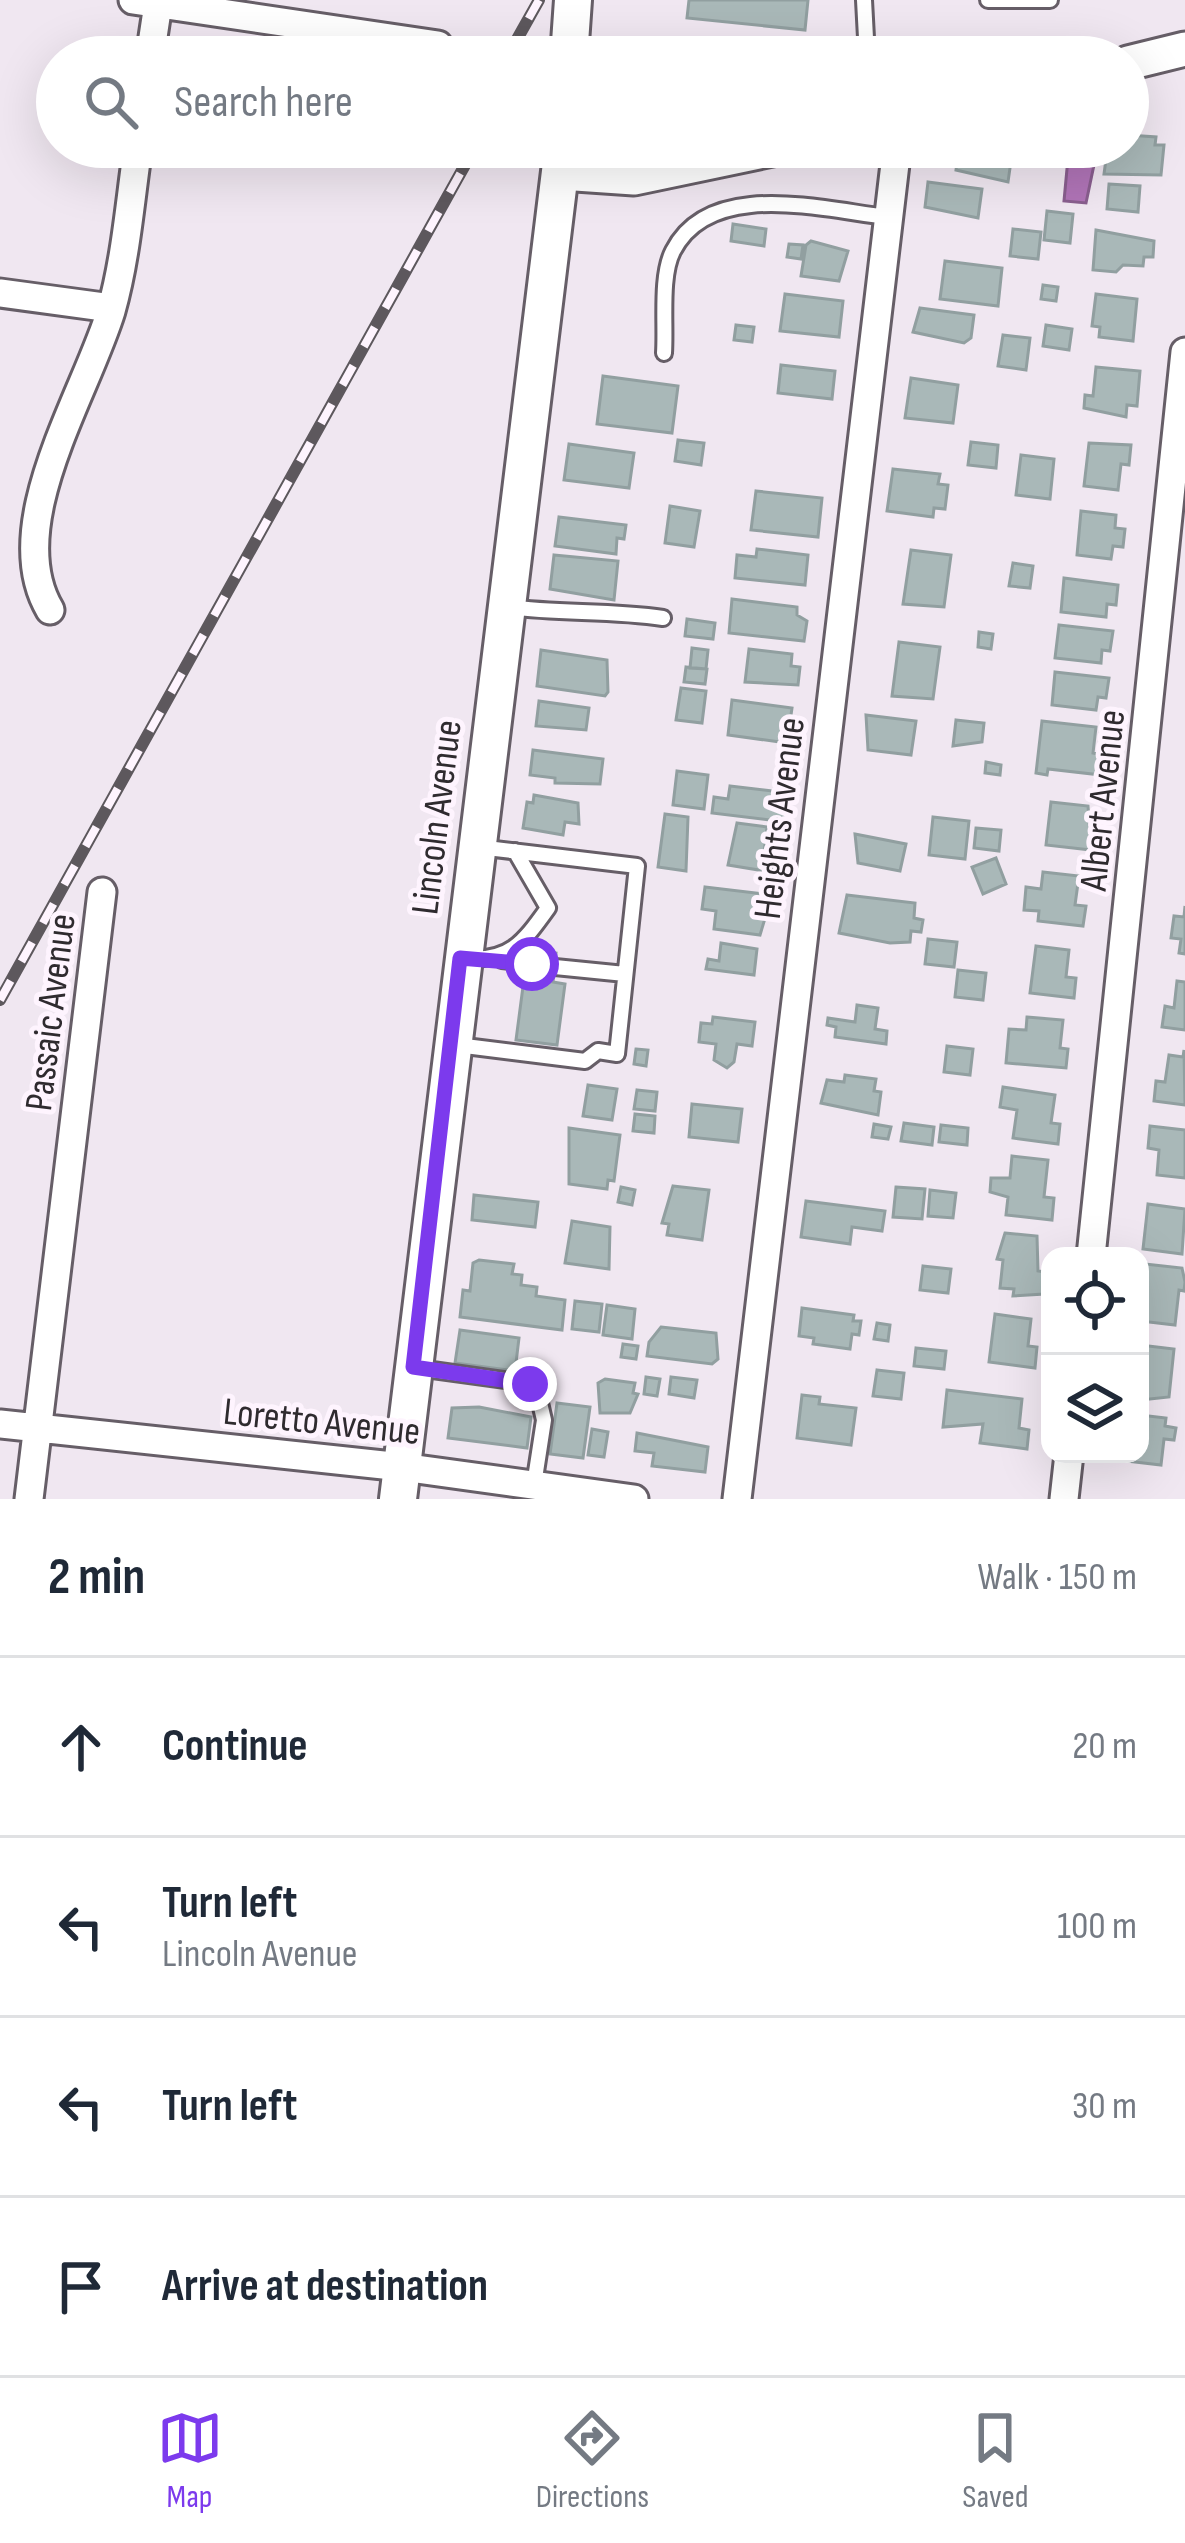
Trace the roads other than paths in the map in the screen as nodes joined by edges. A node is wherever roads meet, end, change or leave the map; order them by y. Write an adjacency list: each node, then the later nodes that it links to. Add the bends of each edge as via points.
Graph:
1 (864, 0): 7 (lane)
2 (988, 0): 3 (lane)
3 (1050, 0)
4 (145, 2): 5 (street); 6 (street)
5 (148, 36)
6 (377, 36)
7 (866, 36)
8 (1185, 49): 9 (street)
9 (1149, 58)
10 (134, 168): 17 (street)
11 (561, 168): 20 (main road, Lincoln Avenue)
12 (594, 168): 13 (street, via 634,178)
13 (682, 168)
14 (894, 168): 15 (street, Heights Avenue)
15 (888, 217): 19 (lane, via 727,206 693,224 670,254); 41 (street, Heights Avenue)
16 (0, 293): 17 (street)
17 (111, 308): 21 (street, via 34,488 29,575)
18 (1185, 352): 32 (street, Albert Avenue)
19 (664, 353)
20 (503, 606): 22 (lane); 23 (main road, Lincoln Avenue)
21 (50, 610)
22 (663, 618)
23 (473, 846): 24 (lane); 26 (main road, Lincoln Avenue)
24 (515, 851): 27 (lane, via 548,908); 30 (lane, via 637,866)
25 (102, 892): 35 (street, Passaic Avenue)
26 (460, 958): 27 (lane); 31 (main road, Lincoln Avenue)
27 (498, 959): 28 (lane)
28 (532, 964)
29 (555, 967): 30 (lane)
30 (625, 974): 31 (lane, via 617,1054 598,1051 585,1061)
31 (450, 1044): 33 (main road, Lincoln Avenue)
32 (1092, 1247)
33 (413, 1367): 37 (main road, Lincoln Avenue); 38 (lane, via 537,1390 544,1420)
34 (0, 1424): 35 (street, Loretto Avenue)
35 (38, 1429): 37 (street, Loretto Avenue); 39 (street, Passaic Avenue)
36 (1068, 1463): 42 (street)
37 (400, 1483): 38 (street, Loretto Avenue)
38 (534, 1485): 40 (street, Loretto Avenue)
39 (29, 1499)
40 (634, 1499)
41 (736, 1499)
42 (1064, 1499)

